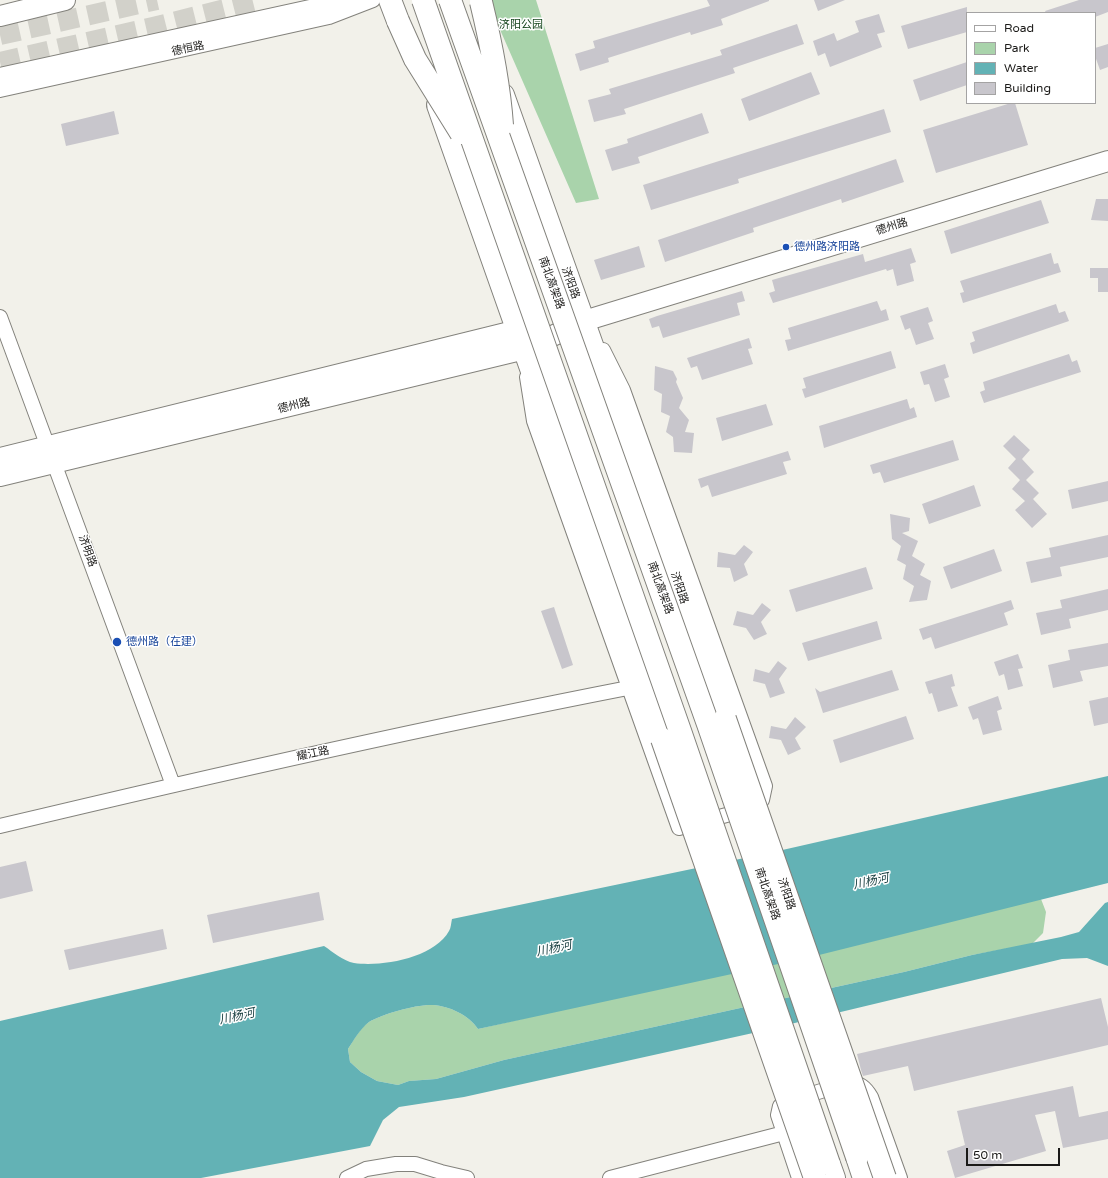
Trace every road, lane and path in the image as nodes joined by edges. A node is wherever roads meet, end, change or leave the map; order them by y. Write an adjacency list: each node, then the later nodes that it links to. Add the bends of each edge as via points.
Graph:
1 (65, 0): 10 (street)
2 (356, 0): 11 (street)
3 (373, 0): 12 (street, 德恒路, via 329,18)
4 (390, 0): 14 (main road, bridge, via 415,59)
5 (402, 0): 18 (main road)
6 (423, 0): 14 (main road, bridge)
7 (450, 0): 13 (main road, 南北高架路, bridge)
8 (470, 0): 17 (main road, 济阳路)
9 (481, 0): 13 (main road, bridge, via 499,87)
10 (0, 16)
11 (0, 78)
12 (0, 90)
13 (504, 154): 32 (main road, 南北高架路, bridge, via 706,717)
14 (480, 162): 31 (main road, bridge)
15 (1108, 162): 17 (street, 德州路)
16 (0, 317): 19 (street, 济明路)
17 (584, 321): 18 (street, 德州路); 22 (street, via 606,355 623,390 765,786 762,800 752,808 679,828); 33 (main road, 济阳路, bridge)
18 (522, 339): 19 (street, 德州路); 22 (street, via 534,421); 30 (main road, bridge)
19 (51, 456): 20 (street, 德州路); 21 (street, 德州路); 23 (street, 济明路)
20 (0, 458)
21 (0, 476)
22 (628, 688): 23 (street, 耀江路)
23 (173, 785): 24 (street, 耀江路)
24 (0, 826)
25 (784, 1133): 28 (street); 29 (street); 34 (street, via 778,1115 780,1106 849,1082 858,1083 871,1097)
26 (347, 1178): 27 (street, via 366,1169 396,1164 415,1164)
27 (467, 1178)
28 (610, 1178)
29 (799, 1178)
30 (815, 1178)
31 (834, 1178)
32 (864, 1178)
33 (885, 1178)
34 (900, 1178)

